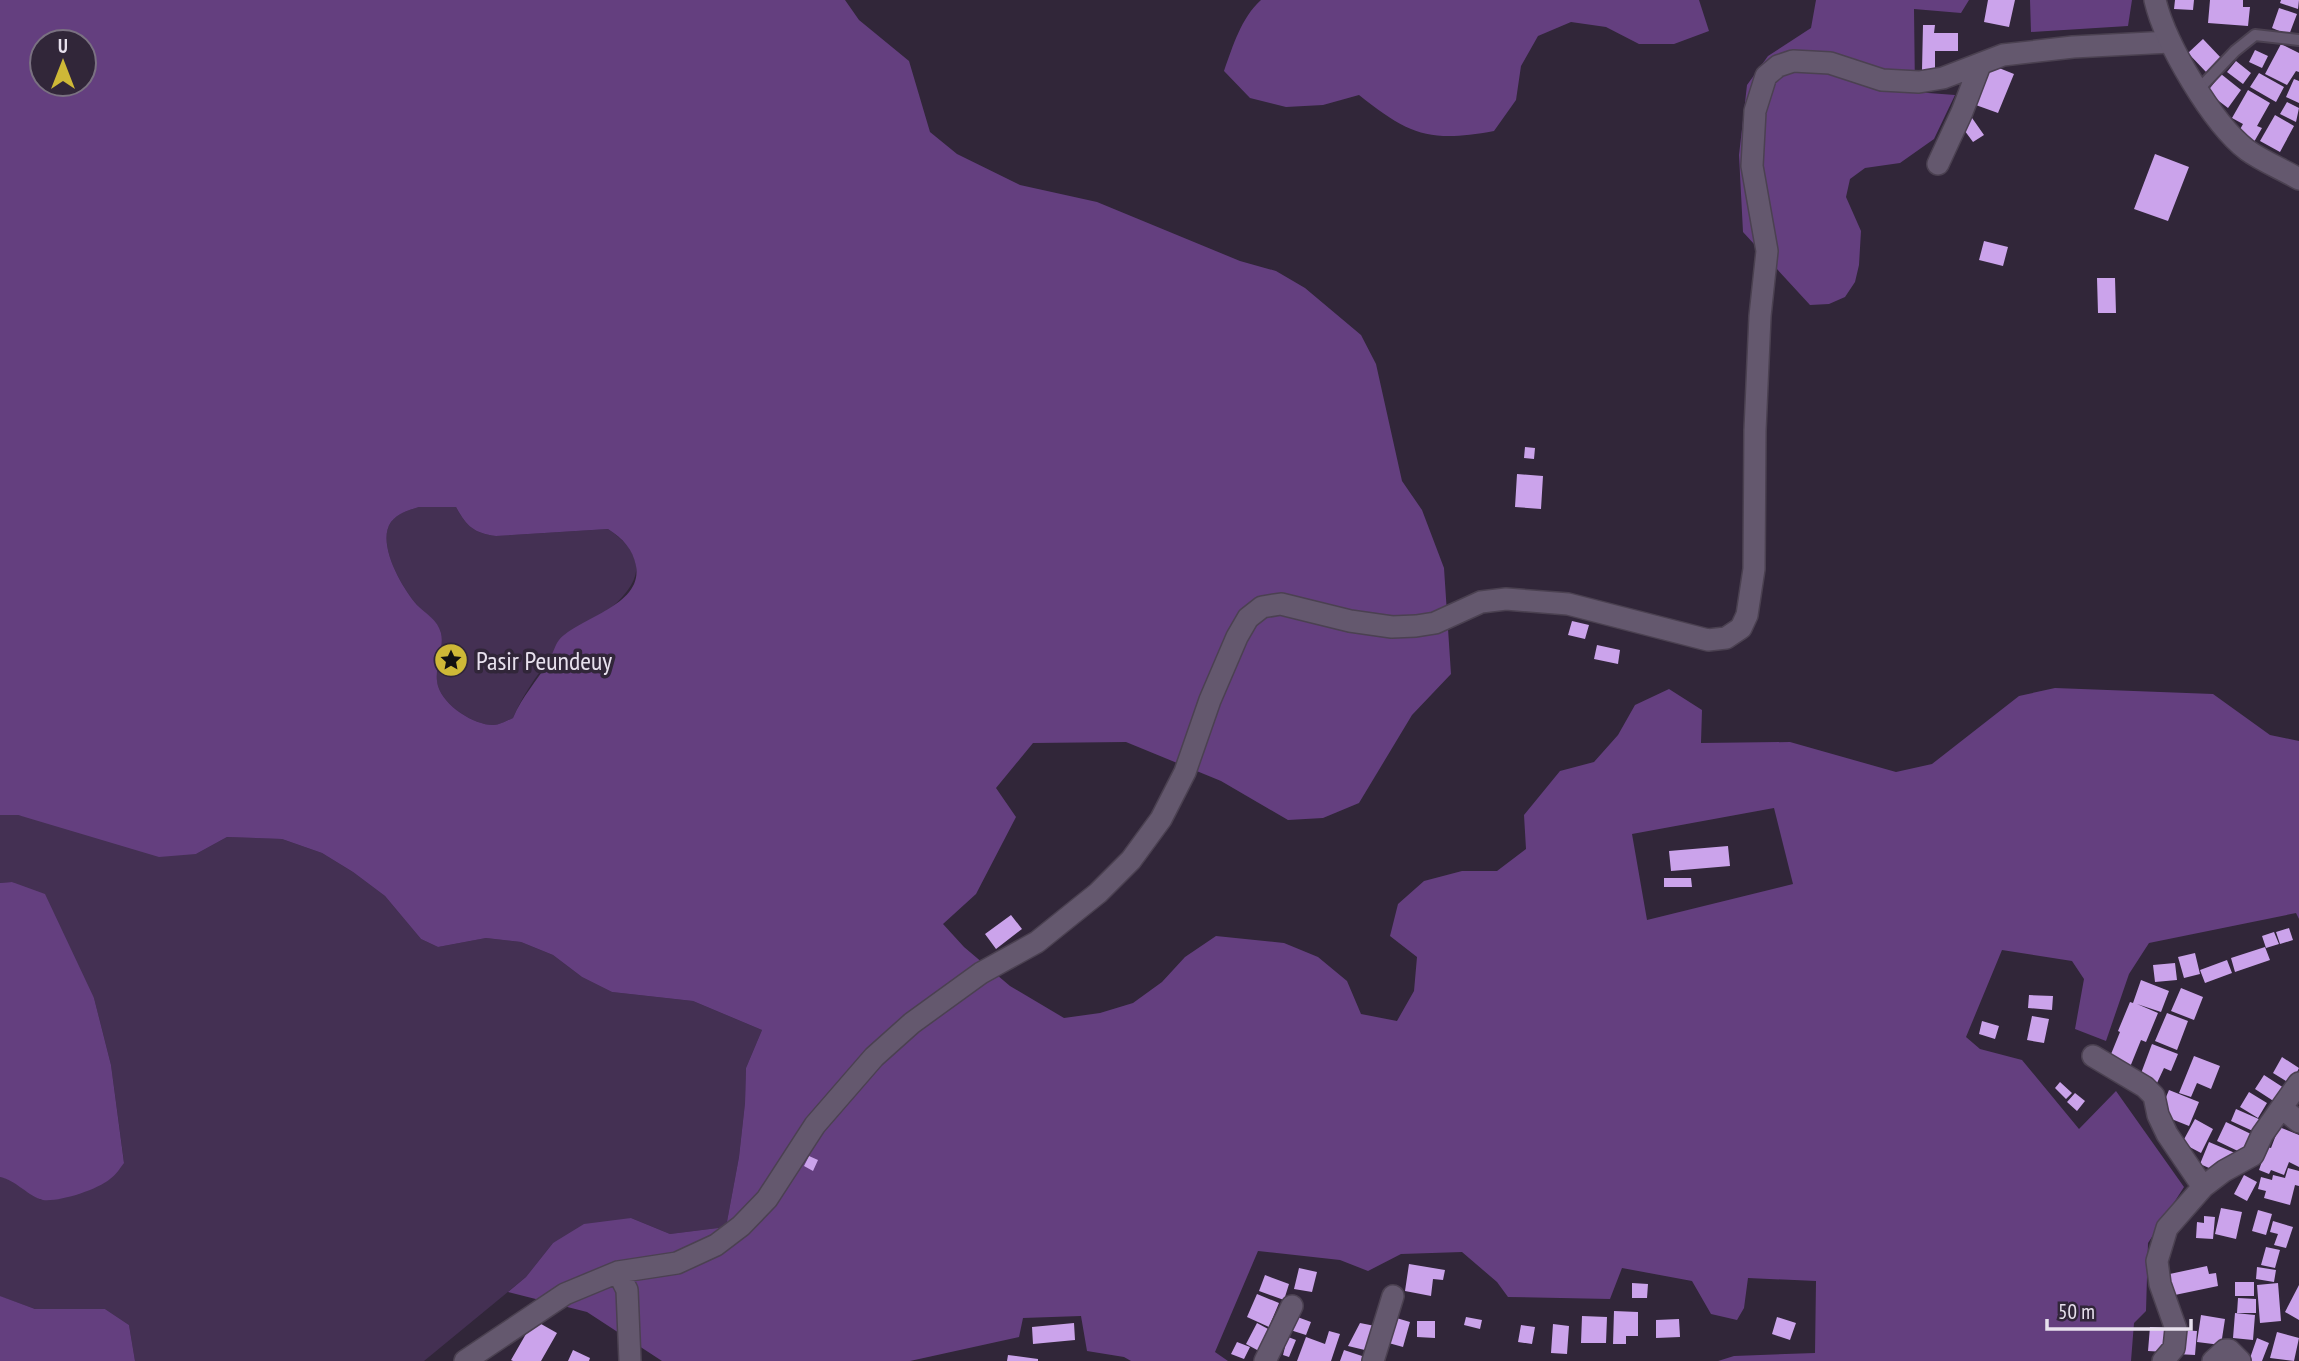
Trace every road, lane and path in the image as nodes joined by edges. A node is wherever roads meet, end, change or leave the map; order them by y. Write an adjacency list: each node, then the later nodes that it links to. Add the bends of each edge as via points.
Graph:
1 (2155, 0): 3 (street)
2 (2299, 40): 5 (lane, via 2255,35)
3 (2170, 42): 4 (street, via 2003,55); 5 (street)
4 (1980, 65): 6 (street); 13 (street, via 1919,82 1882,80 1830,63 1793,61 1766,76 1755,111 1752,166 1767,251 1755,430 1754,569 1741,628 1726,639 1708,640 1568,604 1506,599 1481,602 1434,623 1392,627 1281,604 1262,607 1248,618 1237,637 1185,772 1161,819 1131,860 1037,942 981,973 874,1057 816,1125 766,1199 741,1226 716,1245 677,1263)
5 (2199, 90): 7 (street, via 2221,125 2248,150)
6 (1938, 164)
7 (2299, 178)
8 (2093, 1056): 12 (street, via 2154,1096 2167,1134)
9 (2299, 1083): 10 (street)
10 (2282, 1108): 11 (street); 12 (street, via 2253,1155)
11 (2299, 1122)
12 (2203, 1187): 17 (street, via 2167,1228 2157,1261 2176,1329)
13 (618, 1272): 16 (street, via 565,1294); 18 (street, via 627,1290)
14 (1393, 1296): 20 (street)
15 (1292, 1306): 19 (street)
16 (475, 1358)
17 (2170, 1360)
18 (630, 1361)
19 (1265, 1361)
20 (1373, 1361)
21 (2213, 1361): 22 (street, via 2225,1350)
22 (2240, 1361)

